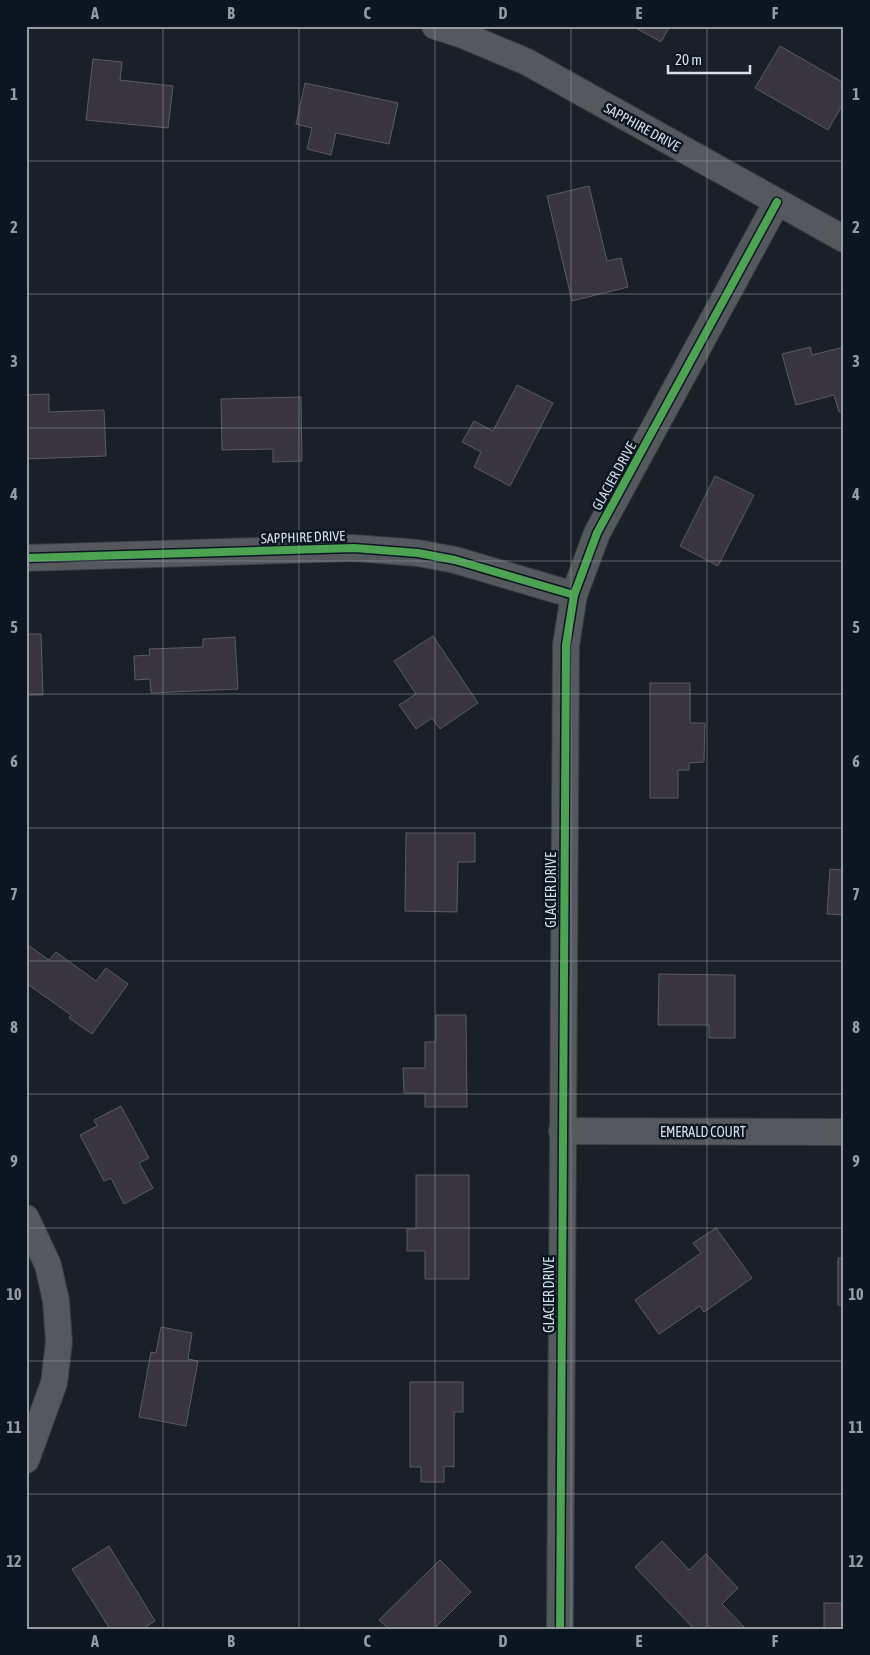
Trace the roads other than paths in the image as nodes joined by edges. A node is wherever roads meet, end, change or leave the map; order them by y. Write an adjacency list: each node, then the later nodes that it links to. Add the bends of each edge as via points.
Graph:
1 (435, 26): 2 (street, SAPPHIRE DRIVE, via 527,62)
2 (777, 202): 3 (street, SAPPHIRE DRIVE); 5 (street, GLACIER DRIVE, via 596,533)
3 (844, 239)
4 (26, 558): 5 (street, SAPPHIRE DRIVE, via 354,548 418,553 455,560)
5 (574, 595): 6 (street, GLACIER DRIVE, via 566,644)
6 (562, 1131): 7 (street, EMERALD COURT); 10 (street, GLACIER DRIVE)
7 (844, 1132)
8 (26, 1218): 9 (street, via 48,1265 56,1301 59,1342 54,1383)
9 (26, 1460)
10 (560, 1629)

